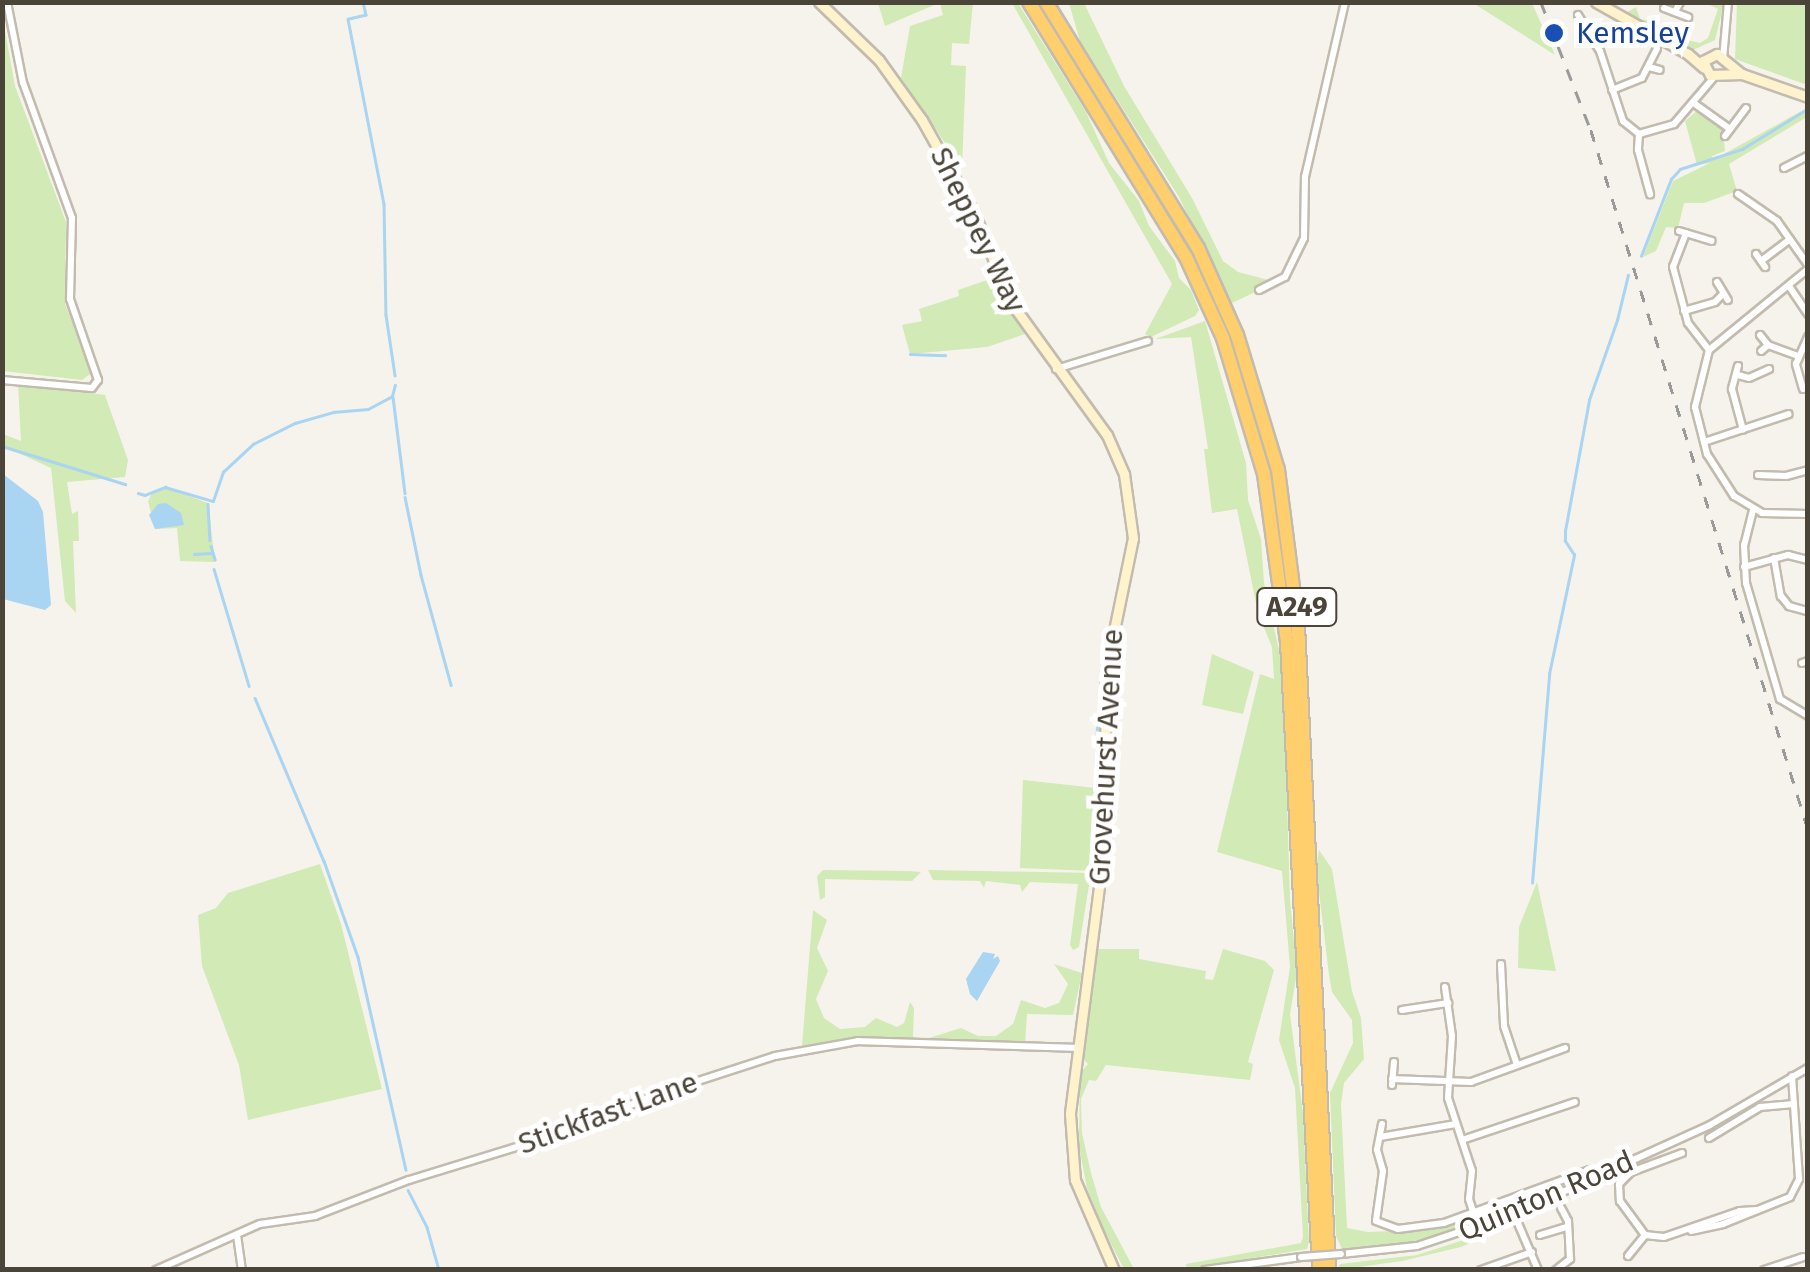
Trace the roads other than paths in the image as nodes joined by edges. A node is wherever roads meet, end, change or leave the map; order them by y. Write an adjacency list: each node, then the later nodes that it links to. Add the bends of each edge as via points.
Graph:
1 (7, 2): 51 (street, via 23,84 72,218 70,299 98,380 92,388)
2 (819, 2): 49 (street, Sheppey Way, via 879,60 922,120 974,213 1012,304)
3 (1030, 2): 9 (highway, A249)
4 (1345, 2): 39 (street, via 1305,177 1304,238 1285,277)
5 (1596, 2): 15 (street)
6 (1680, 2): 10 (street)
7 (1728, 2): 13 (street)
8 (1664, 8): 10 (street)
9 (1048, 11): 101 (highway, A249, via 1186,256 1229,354 1264,474 1286,642); 102 (highway, A249, via 1198,248 1237,335 1278,470 1298,626)
10 (1676, 12): 12 (street)
11 (1578, 15): 23 (street)
12 (1688, 17)
13 (1722, 37): 16 (street); 17 (street)
14 (1657, 49): 18 (street)
15 (1688, 54): 16 (street); 19 (street)
16 (1708, 55): 17 (street); 19 (street)
17 (1723, 60): 21 (street); 22 (street)
18 (1649, 67): 20 (street); 23 (street, via 1638,81)
19 (1704, 69): 21 (street); 24 (street)
20 (1660, 70)
21 (1718, 74): 22 (street); 24 (street)
22 (1742, 74): 25 (street)
23 (1612, 90): 28 (street, via 1623,122)
24 (1700, 95): 26 (street)
25 (1808, 97)
26 (1695, 104): 27 (street, via 1727,132); 28 (street, via 1668,128)
27 (1746, 108)
28 (1639, 134): 31 (street)
29 (1808, 156): 30 (street, via 1790,159)
30 (1784, 168)
31 (1650, 194)
32 (1738, 194): 33 (street, via 1777,221)
33 (1790, 239): 35 (street); 36 (street)
34 (1712, 242): 40 (street, via 1683,232 1673,267)
35 (1761, 261)
36 (1808, 267): 38 (street)
37 (1717, 282): 40 (street, via 1725,297)
38 (1790, 286): 41 (street); 46 (street)
39 (1259, 290)
40 (1684, 310): 46 (street)
41 (1808, 314)
42 (1760, 336): 45 (street)
43 (1808, 337): 48 (street)
44 (1148, 340): 49 (street)
45 (1768, 345): 47 (street); 48 (street)
46 (1708, 350): 55 (street, via 1696,407)
47 (1760, 351)
48 (1798, 356): 52 (street)
49 (1055, 370): 69 (street, Grovehurst Avenue, via 1114,448 1133,538 1105,674 1106,832)
50 (1769, 370): 54 (street, via 1750,378 1738,370 1732,390)
51 (2, 380)
52 (1803, 389)
53 (1785, 419): 54 (street)
54 (1743, 430): 55 (street)
55 (1704, 442): 58 (street, via 1726,486)
56 (1808, 470): 57 (street)
57 (1765, 478)
58 (1754, 510): 59 (street); 62 (street)
59 (1808, 514)
60 (1774, 558): 61 (street, via 1798,552); 62 (street); 63 (street, via 1782,596)
61 (1808, 560)
62 (1744, 566): 64 (street, via 1774,686 1787,707)
63 (1807, 612)
64 (1808, 716)
65 (1501, 964): 72 (street, via 1504,1026)
66 (1445, 988): 67 (street)
67 (1448, 1003): 68 (street); 75 (street)
68 (1402, 1010)
69 (1077, 1048): 90 (street, Stickfast Lane, via 858,1041 803,1049 329,1212 260,1224); 99 (street, Grovehurst Avenue, via 1070,1114 1076,1180)
70 (1565, 1048): 72 (street)
71 (1394, 1062): 75 (street, via 1392,1082)
72 (1517, 1065): 75 (street)
73 (1808, 1068): 74 (street, Quinton Road)
74 (1792, 1076): 77 (street); 84 (street, Quinton Road, via 1710,1125)
75 (1450, 1084): 79 (street)
76 (1575, 1102): 82 (street)
77 (1794, 1104): 81 (street, via 1760,1108); 92 (street, via 1798,1179 1790,1197 1723,1224)
78 (1382, 1124): 80 (street)
79 (1456, 1124): 80 (street); 82 (street)
80 (1380, 1137): 86 (street, via 1379,1223 1416,1228)
81 (1713, 1137)
82 (1462, 1140): 86 (street, via 1473,1175)
83 (1678, 1155): 92 (street, via 1631,1172 1615,1195)
84 (1600, 1173): 86 (street, via 1590,1170); 87 (street, Quinton Road)
85 (1562, 1208): 89 (street)
86 (1473, 1213): 88 (street)
87 (1514, 1214): 88 (street, Quinton Road); 93 (street)
88 (1477, 1224): 100 (street, Quinton Road, bridge, via 1417,1246)
89 (1566, 1228): 91 (street); 105 (street, via 1570,1259)
90 (238, 1235): 97 (street, Stickfast Lane); 98 (street)
91 (1540, 1235)
92 (1645, 1235): 94 (street)
93 (1532, 1252): 103 (street); 104 (street)
94 (1628, 1256)
95 (1803, 1257): 96 (street, via 1791,1255)
96 (1767, 1269)
97 (156, 1270)
98 (242, 1270)
99 (1114, 1270)
100 (1205, 1270)
101 (1320, 1270)
102 (1330, 1270)
103 (1482, 1270)
104 (1538, 1270)
105 (1556, 1270)

